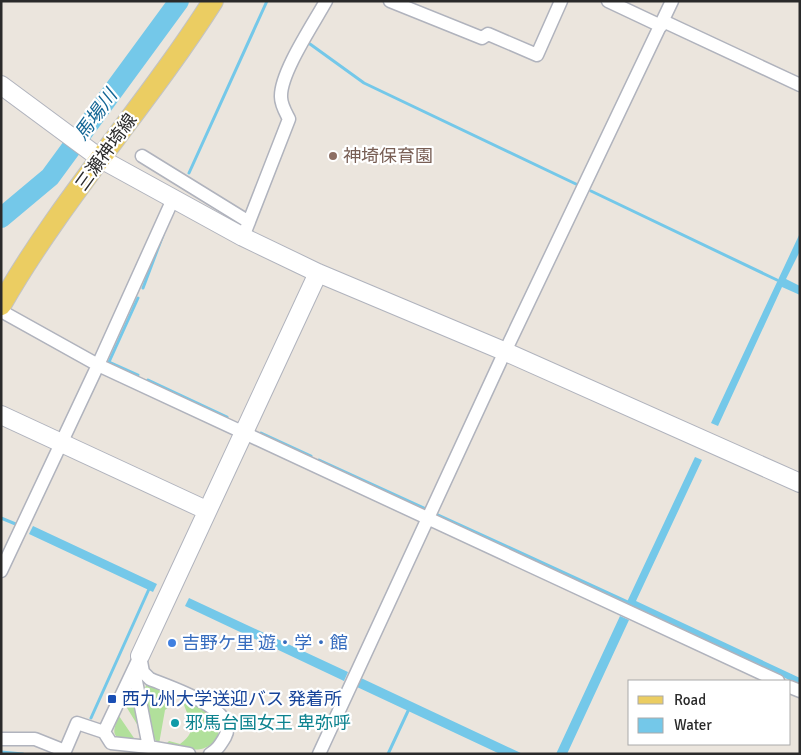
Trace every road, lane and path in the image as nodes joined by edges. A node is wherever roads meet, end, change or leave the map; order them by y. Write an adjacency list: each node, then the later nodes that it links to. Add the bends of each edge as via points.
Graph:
1 (213, 1): 10 (main road, 三瀬神埼線)
2 (326, 1): 13 (street, via 300,45 281,90 280,100 289,119)
3 (390, 1): 4 (street, via 482,38 488,34 537,55)
4 (562, 1)
5 (608, 1): 7 (street)
6 (672, 1): 7 (street)
7 (662, 23): 9 (street); 17 (street)
8 (1, 85): 10 (street)
9 (800, 85)
10 (94, 154): 12 (street); 15 (main road, 三瀬神埼線)
11 (142, 156): 13 (street)
12 (173, 200): 13 (street); 18 (street)
13 (246, 230): 14 (street)
14 (318, 273): 17 (street); 20 (street)
15 (1, 305)
16 (1, 310): 18 (street)
17 (506, 352): 22 (street); 24 (street)
18 (98, 366): 20 (street); 21 (street)
19 (1, 415): 21 (street)
20 (243, 433): 23 (street); 24 (street)
21 (62, 443): 23 (street); 25 (street)
22 (800, 483)
23 (206, 510): 26 (street)
24 (427, 518): 27 (street); 33 (street)
25 (1, 571)
26 (137, 663): 28 (street); 30 (street); 32 (street, via 150,679 214,708 226,720 227,732 218,748)
27 (776, 680)
28 (104, 732): 29 (street, via 78,723 65,750 34,739); 30 (street, via 112,743)
29 (1, 739)
30 (149, 747): 31 (street)
31 (188, 754)
32 (210, 754)
33 (319, 754)

